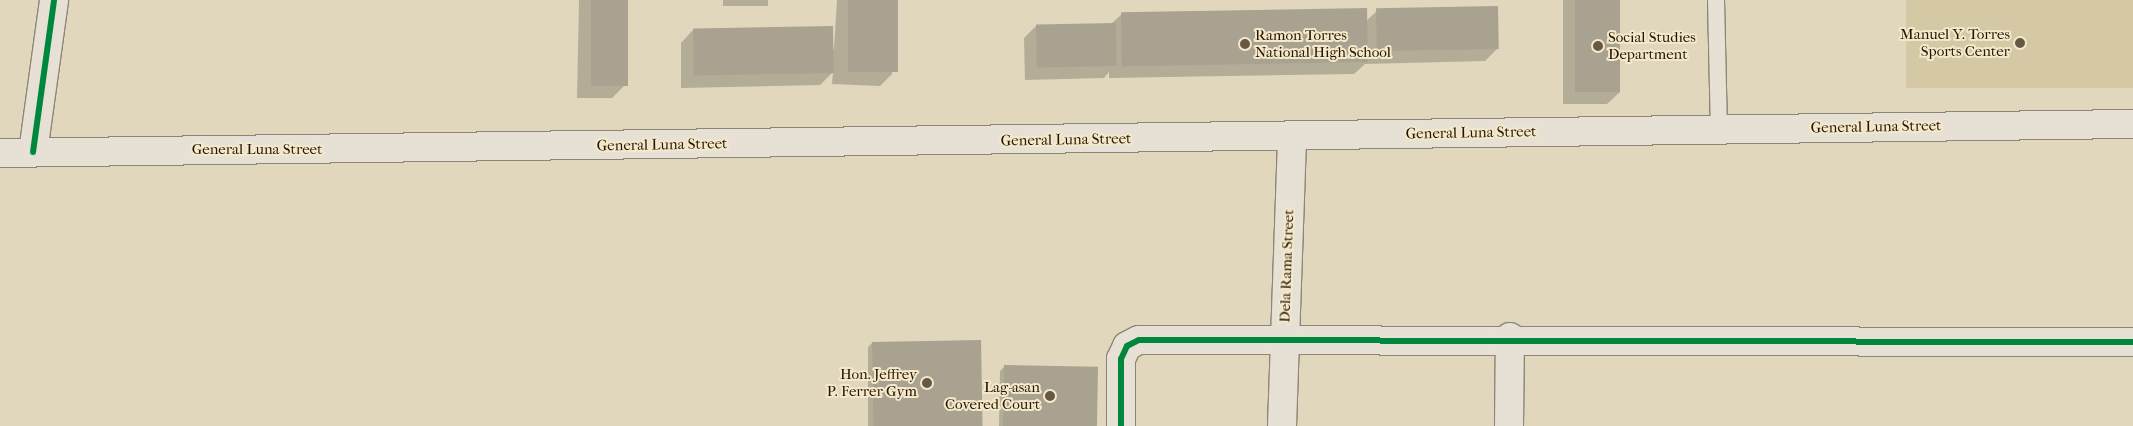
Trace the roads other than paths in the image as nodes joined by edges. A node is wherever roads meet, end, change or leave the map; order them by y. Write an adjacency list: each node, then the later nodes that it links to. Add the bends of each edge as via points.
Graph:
1 (54, 0): 6 (main road)
2 (1716, 0): 4 (lane)
3 (2133, 124): 4 (main road, General Luna Street)
4 (1719, 129): 5 (main road, General Luna Street)
5 (1292, 136): 6 (main road, General Luna Street); 9 (main road, Dela Rama Street)
6 (33, 152): 7 (main road, General Luna Street)
7 (0, 154)
8 (1510, 337): 9 (main road); 10 (main road); 13 (main road)
9 (1284, 338): 11 (main road, via 1139,340 1127,346 1121,359); 12 (main road, Dela Rama Street)
10 (2133, 342)
11 (1121, 426)
12 (1282, 426)
13 (1510, 426)

